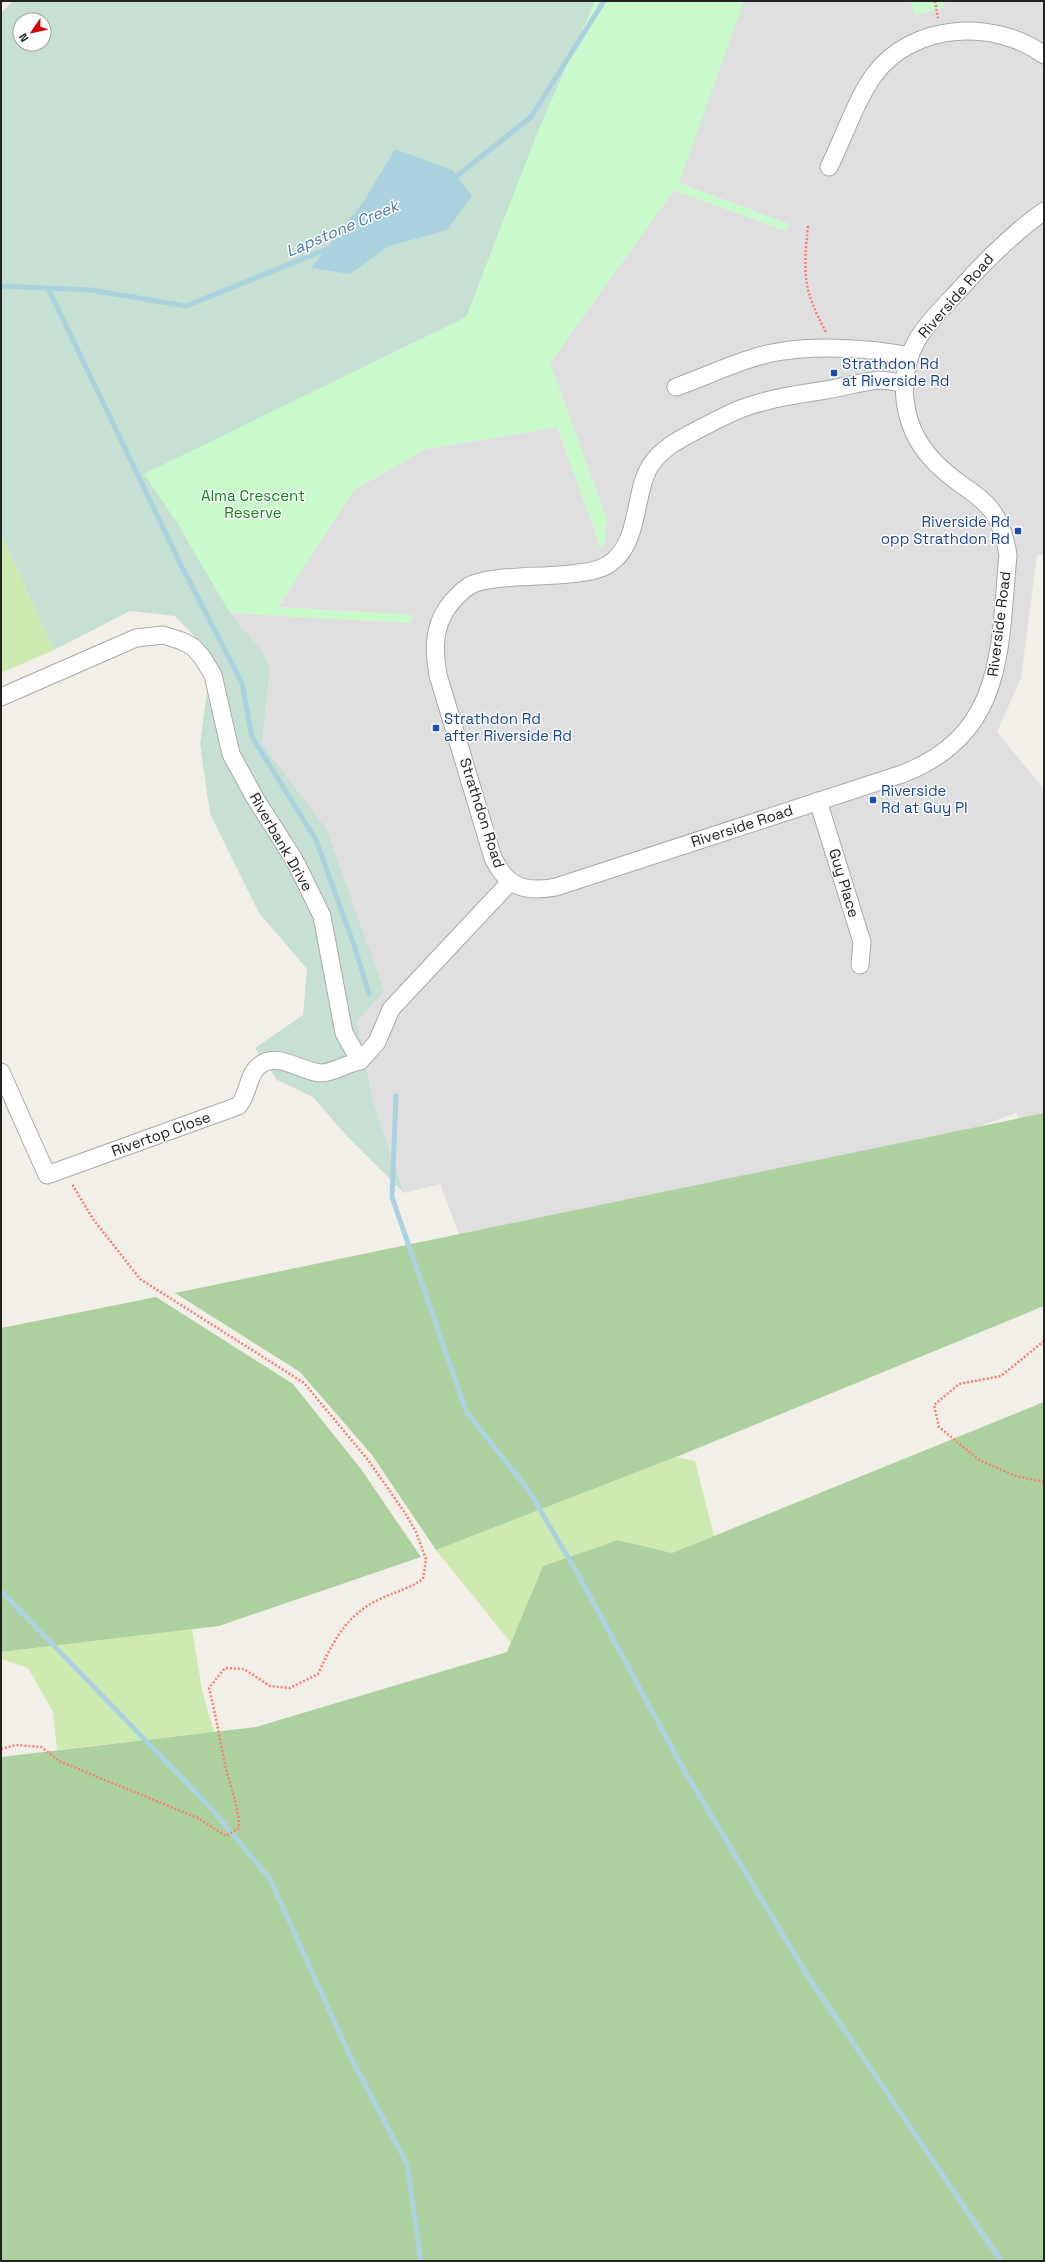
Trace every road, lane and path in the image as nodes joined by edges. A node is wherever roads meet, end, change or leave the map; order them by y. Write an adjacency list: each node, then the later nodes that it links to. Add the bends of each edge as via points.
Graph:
1 (1044, 55): 2 (street, via 1013,38 984,31 958,31 916,43 892,58 875,74)
2 (829, 167)
3 (1044, 211): 6 (street, Riverside Road, via 998,248 923,331)
4 (808, 226): 5 (path, via 804,267 808,294 812,307)
5 (836, 350): 6 (street, via 881,350); 8 (street, via 770,354)
6 (910, 356): 7 (street, Riverside Road)
7 (904, 384): 10 (street, Riverside Road, via 908,415 929,456 990,506 1006,540 1008,555 996,663 987,696 979,712 960,737 943,752 912,770); 11 (street, Strathdon Road, via 880,380 760,402 688,434 658,456 649,467 631,534 613,561 604,567 555,577 487,580 470,586 453,600 444,613 436,633 434,651 438,675 493,858 501,873)
8 (676, 387)
9 (1, 697): 13 (street, Riverbank Drive, via 136,638 163,635 182,641 202,657 213,675 231,754 295,861 322,916 344,1033)
10 (818, 801): 11 (street, Riverside Road, via 556,887 542,890); 12 (street, Guy Place, via 862,942)
11 (510, 882): 13 (street, via 390,1009 377,1042)
12 (860, 965)
13 (360, 1061): 15 (street, Rivertop Close, via 321,1073 279,1060 270,1060 256,1069 244,1099 238,1106)
14 (1, 1072): 15 (street, Rivertop Close, via 47,1175)
15 (64, 1169): 18 (path, via 93,1219 140,1279 304,1383 368,1460 405,1513 416,1532 426,1560 422,1579 410,1587 378,1600 348,1620 318,1674 290,1688 270,1686 244,1669 225,1668 209,1688 226,1768 239,1812 239,1828 226,1836 198,1818 61,1762 41,1747 16,1745)
16 (1044, 1341): 17 (path, via 1001,1376 959,1384 934,1405 939,1427 979,1460 1016,1476)
17 (1044, 1482)
18 (1, 1749)

